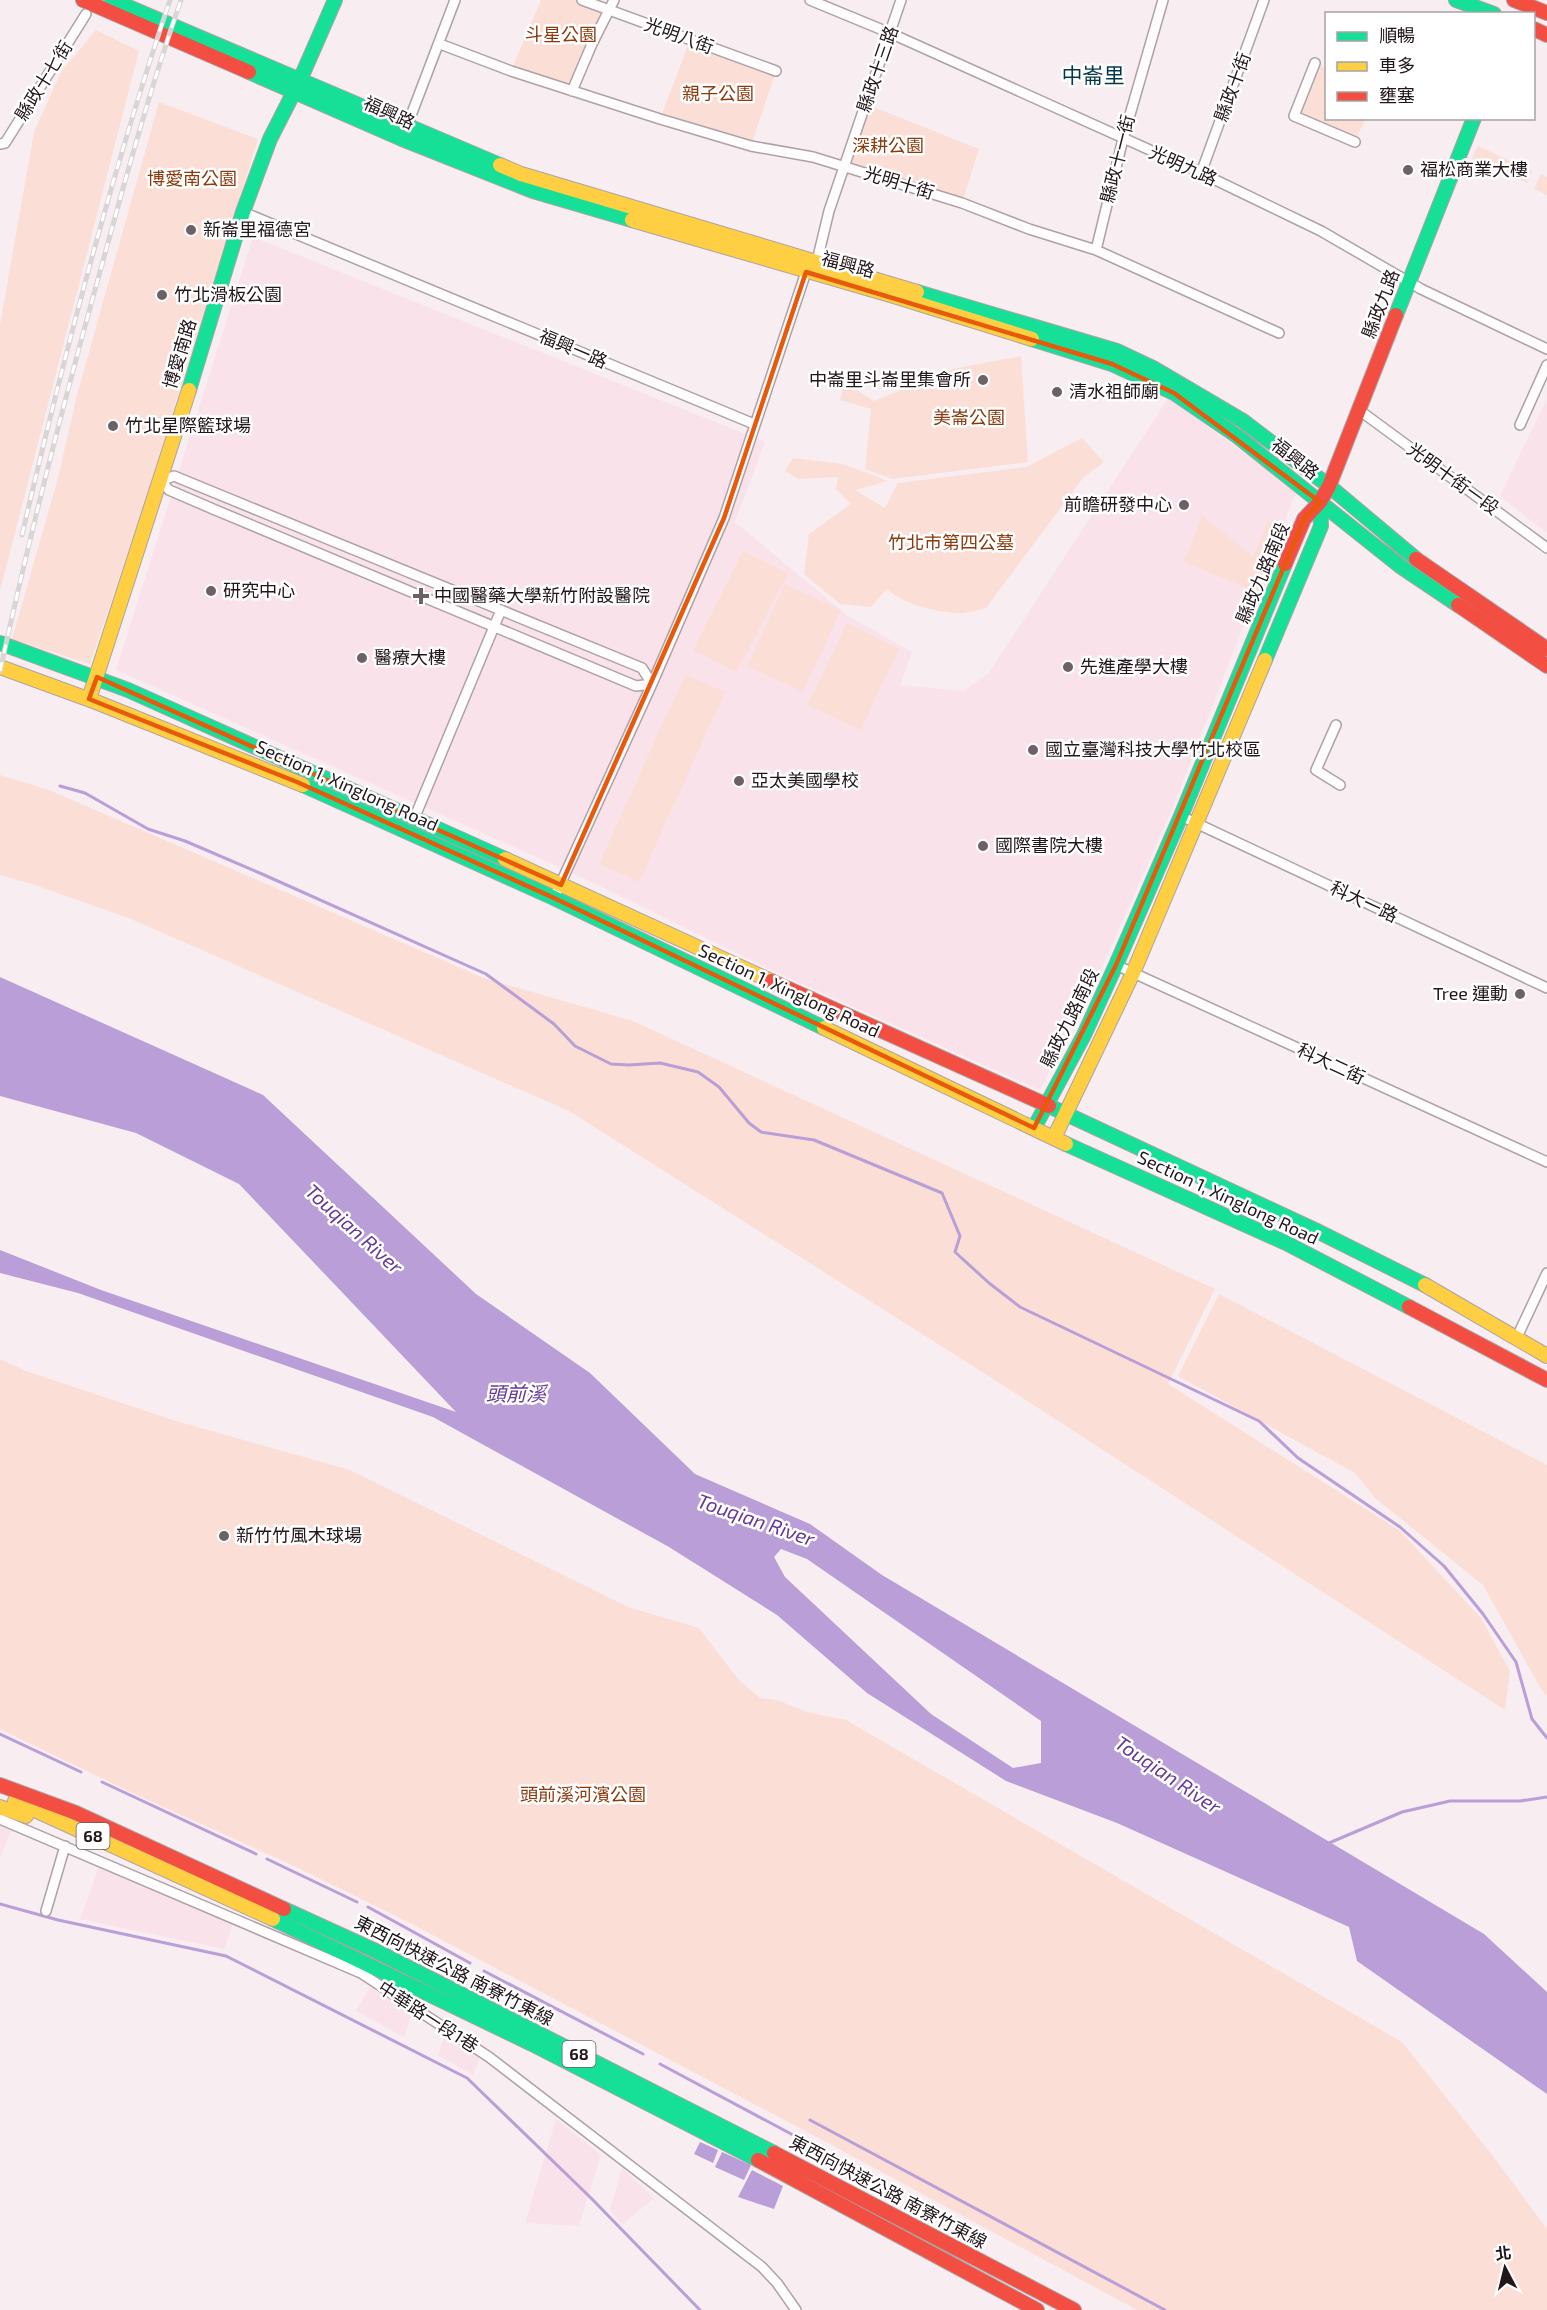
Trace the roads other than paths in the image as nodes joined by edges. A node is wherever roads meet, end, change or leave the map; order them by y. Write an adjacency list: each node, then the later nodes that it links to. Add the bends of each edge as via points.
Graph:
1 (112, 0): 20 (main road, 福興路)
2 (335, 0): 20 (main road, 博愛南路)
3 (455, 0): 17 (street)
4 (582, 0): 13 (street, 光明八街)
5 (614, 0): 13 (street)
6 (810, 0): 16 (street, 光明九路)
7 (901, 0): 16 (street, 縣政十三路)
8 (1163, 0): 24 (street, 縣政十一街)
9 (1264, 0): 28 (street, 縣政十街)
10 (1456, 0): 14 (main road)
11 (1515, 4): 15 (main road)
12 (84, 7): 20 (main road, 福興路, via 216,59); 26 (street, 縣政十七街, via 5,143)
13 (609, 11): 19 (street, 光明八街); 21 (street)
14 (1489, 12)
15 (1547, 13)
16 (890, 33): 24 (street, 光明九路); 27 (street, 縣政十三路)
17 (440, 44): 21 (street, 光明十街); 23 (street)
18 (1315, 63): 25 (street, via 1294,116)
19 (776, 71)
20 (297, 85): 23 (main road, 福興路); 29 (main road, 博愛南路, via 270,139); 32 (main road, 福興路, via 402,139 533,191)
21 (572, 91): 27 (street, 光明十街, via 751,146)
22 (1473, 120): 33 (main road, 縣政九路)
23 (407, 126): 31 (main road, 福興路, via 521,174)
24 (1123, 139): 28 (street, 光明九路); 30 (street, 縣政十一街)
25 (1355, 142)
26 (0, 144)
27 (845, 166): 30 (street, 光明十街); 31 (street, 縣政十三路)
28 (1201, 173): 33 (street, 光明九路, via 1321,231)
29 (243, 212): 38 (street, 福興一路); 40 (main road, 博愛南路)
30 (1096, 250): 34 (street, 光明十街)
31 (817, 261): 32 (street); 41 (main road, 福興路, via 1117,351 1243,421)
32 (806, 272): 38 (street); 42 (main road, 福興路, via 1121,368 1174,393 1237,436)
33 (1408, 282): 35 (street, 光明九路); 37 (main road, 縣政九路)
34 (1279, 333)
35 (1547, 349)
36 (1547, 365): 39 (street)
37 (1359, 410): 41 (main road, 縣政九路); 43 (street, 光明十街一段)
38 (754, 424): 51 (street, via 724,518)
39 (1520, 425)
40 (160, 481): 44 (street, via 174,476); 45 (street, via 169,490 196,502); 50 (main road, 博愛南路)
41 (1329, 486): 42 (main road, 縣政九路); 47 (main road, 福興路, via 1407,553)
42 (1320, 502): 48 (main road, 福興路, via 1400,566); 55 (main road, 縣政九路南段, via 1304,519); 57 (main road, 縣政九路南段, via 1321,526)
43 (1547, 548)
44 (501, 610): 45 (street); 51 (street, via 642,668)
45 (494, 626): 51 (street, via 636,686); 56 (street)
46 (0, 643): 50 (main road, Section 1, Xinglong Road)
47 (1547, 650)
48 (1547, 666)
49 (0, 667): 52 (main road, Section 1, Xinglong Road)
50 (97, 677): 52 (main road, 博愛南路); 56 (main road, Section 1, Xinglong Road)
51 (652, 684): 58 (street)
52 (88, 699): 59 (main road, Section 1, Xinglong Road, via 297,782)
53 (1336, 725): 54 (street, via 1316,770)
54 (1340, 785)
55 (1181, 816): 57 (street, 科大一路); 60 (main road, 縣政九路南段)
56 (414, 819): 58 (main road, Section 1, Xinglong Road)
57 (1196, 822): 61 (main road, 縣政九路南段); 62 (street, 科大一路)
58 (560, 884): 59 (street); 63 (main road, Section 1, Xinglong Road)
59 (554, 898): 65 (main road, Section 1, Xinglong Road)
60 (1116, 965): 61 (street, 科大二街); 63 (main road, 縣政九路南段)
61 (1133, 973): 64 (main road, 縣政九路南段); 67 (street, 科大二街)
62 (1547, 988)
63 (1046, 1105): 64 (main road, Section 1, Xinglong Road); 65 (main road, 縣政九路南段)
64 (1064, 1114): 66 (main road, 縣政九路南段); 69 (main road, Section 1, Xinglong Road, via 1315,1230 1442,1294)
65 (1034, 1128): 66 (main road, Section 1, Xinglong Road)
66 (1054, 1138): 71 (main road, Section 1, Xinglong Road, via 1286,1243)
67 (1547, 1162)
68 (1547, 1273): 69 (street)
69 (1517, 1338): 70 (main road, Section 1, Xinglong Road)
70 (1547, 1356)
71 (1547, 1380)
72 (0, 1774): 76 (main road)
73 (0, 1785): 76 (main road, 東西向快速公路 南寮竹東線 / 68)
74 (0, 1796): 79 (main road, 東西向快速公路 南寮竹東線 / 68)
75 (0, 1807): 79 (main road)
76 (76, 1813): 83 (main road, 東西向快速公路 南寮竹東線 / 68, via 375,1951 779,2155)
77 (0, 1819): 78 (street, 中華路一段1巷)
78 (65, 1846): 80 (street); 81 (street, 中華路一段1巷, via 361,1973 489,2057 762,2267)
79 (186, 1877): 82 (main road, 東西向快速公路 南寮竹東線 / 68, via 619,2087)
80 (46, 1911)
81 (796, 2310)
82 (1037, 2310)
83 (1074, 2310)

